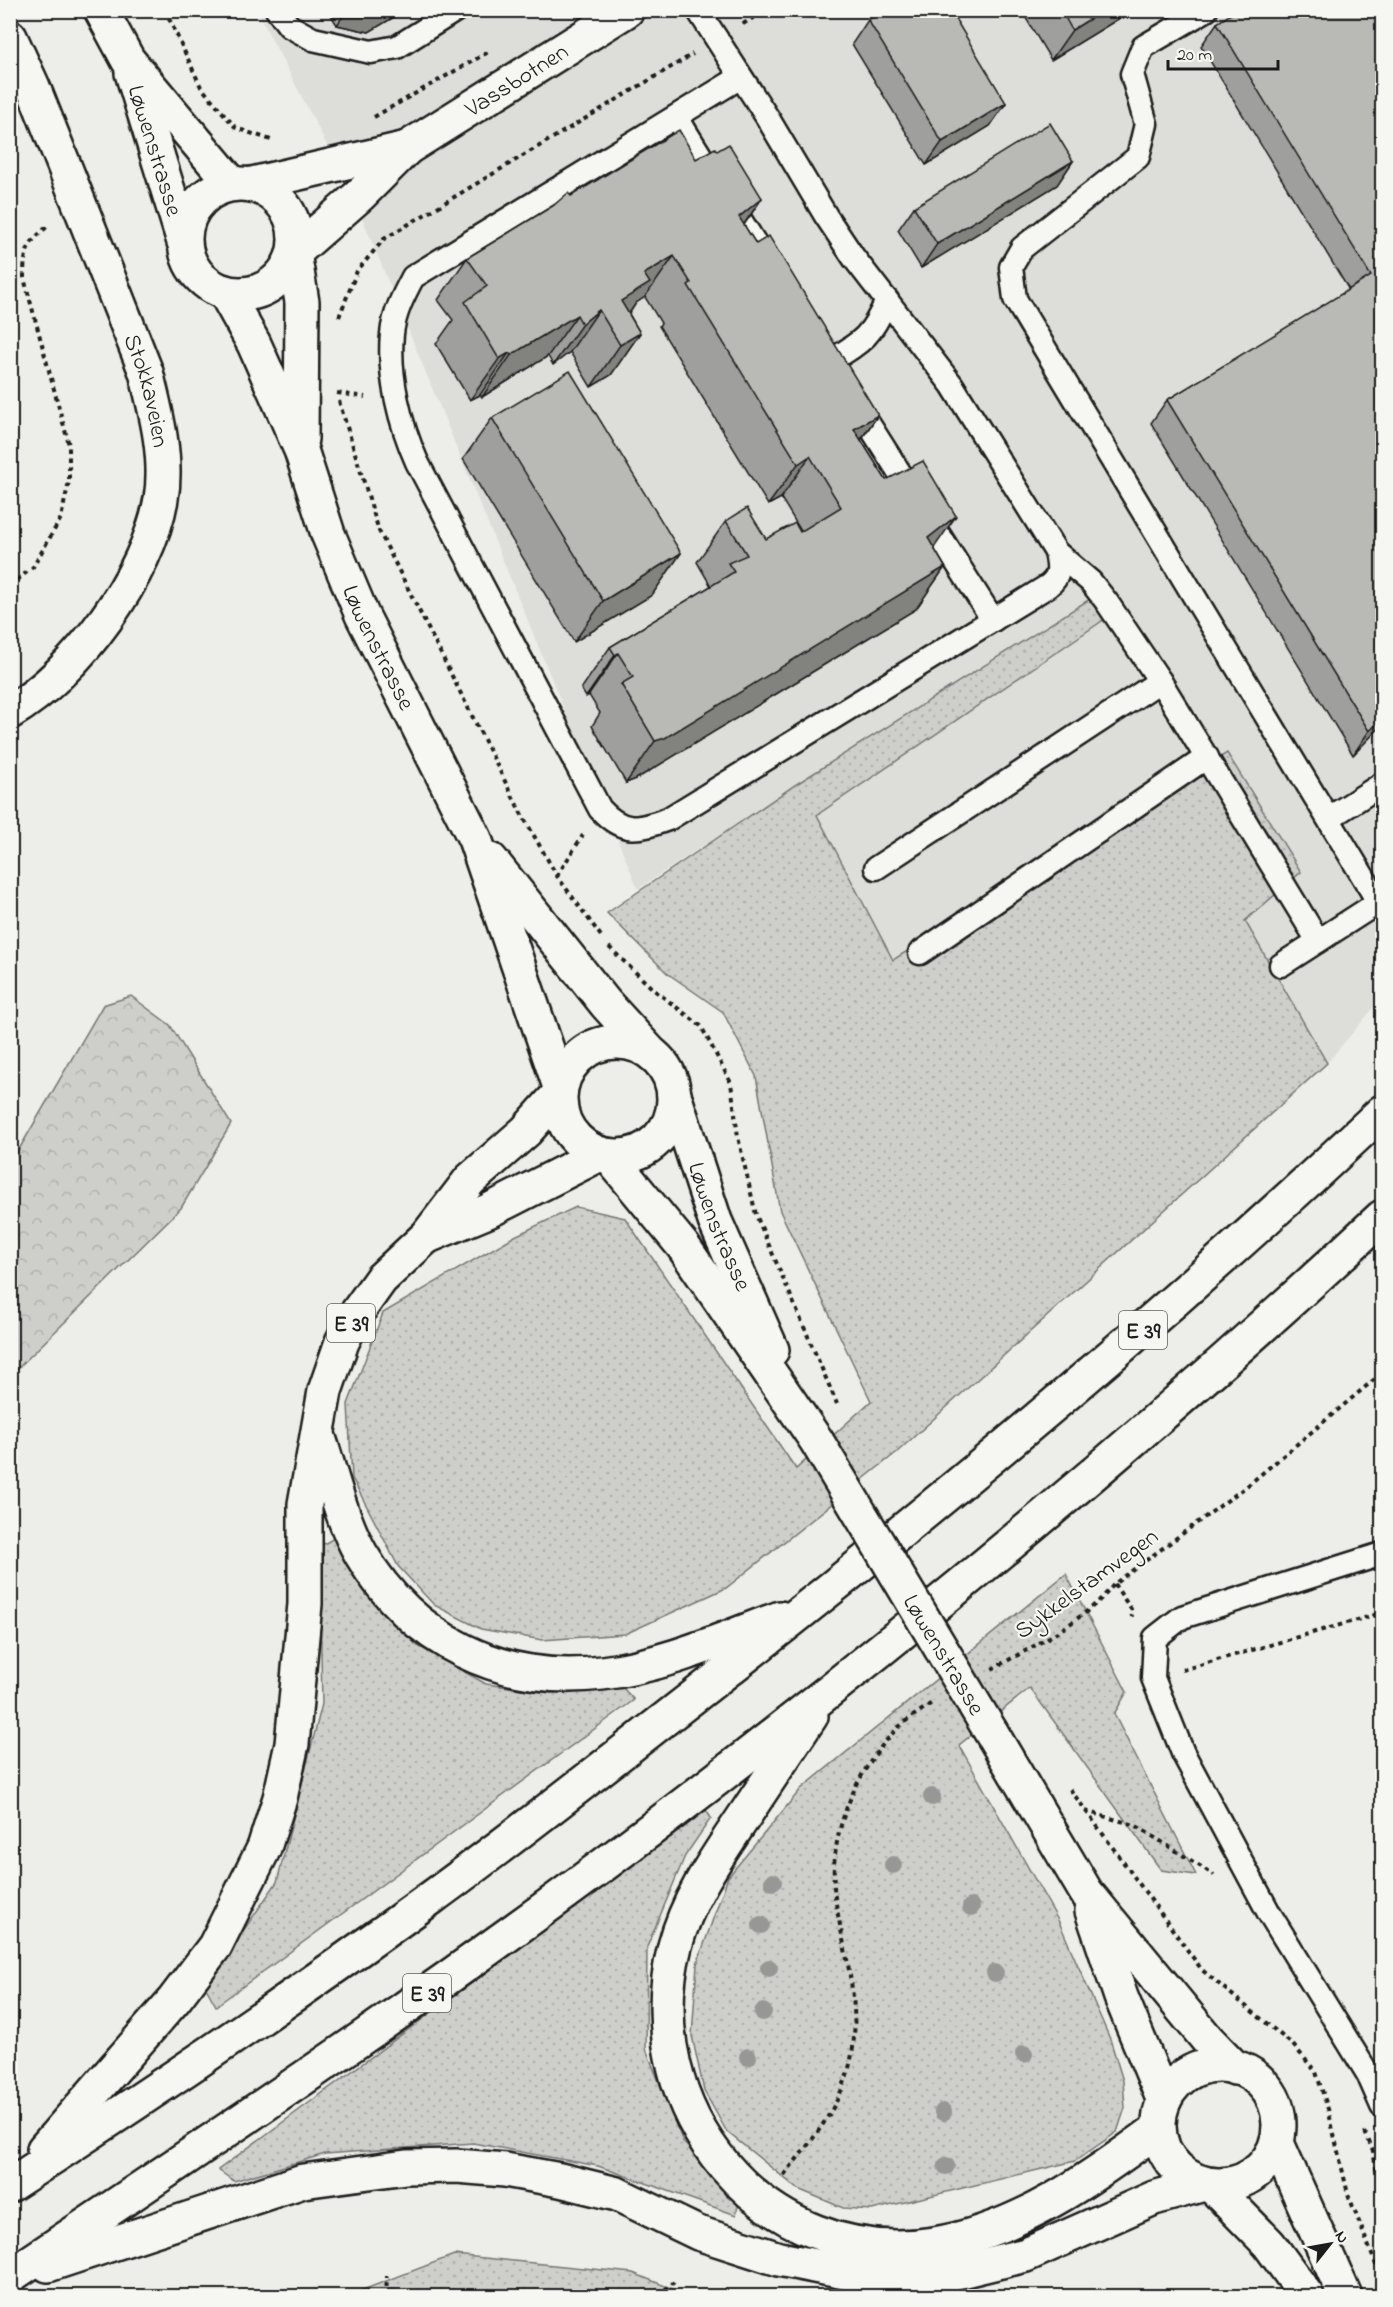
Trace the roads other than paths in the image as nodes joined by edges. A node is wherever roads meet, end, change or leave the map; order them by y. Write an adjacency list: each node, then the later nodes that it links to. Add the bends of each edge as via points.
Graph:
1 (101, 10): 8 (main road, Løwenstrasse)
2 (277, 10): 3 (lane, via 289,26 313,39 371,52 397,47)
3 (456, 10)
4 (627, 10): 11 (main road, Vassbotnen)
5 (698, 10): 9 (lane)
6 (1206, 10): 27 (lane, via 1143,46 1132,74 1146,124 1138,157 1022,248 1011,267 1015,299)
7 (10, 38): 24 (main road, Stokkaveien, via 146,372 162,454 161,499 153,530 130,581 79,655 50,683)
8 (129, 60): 12 (main road, Løwenstrasse); 13 (main road, Løwenstrasse)
9 (739, 78): 10 (lane); 17 (lane, via 826,216)
10 (676, 118): 15 (lane); 22 (lane, via 413,277 401,299 392,333 393,370 410,444 600,809 625,827 642,829 668,819)
11 (407, 148): 12 (main road, Vassbotnen); 14 (main road, Vassbotnen)
12 (242, 184): 13 (main road, via 213,190 197,204 187,222); 14 (main road, via 268,191 282,202 292,217)
13 (184, 242): 16 (main road, via 190,264 205,282)
14 (294, 253): 16 (main road, via 284,273 268,287 247,294); 20 (main road, Løwenstrasse, via 302,302)
15 (785, 291)
16 (225, 292): 20 (main road, Løwenstrasse, via 254,344)
17 (887, 300): 19 (lane, via 875,327 862,342); 21 (lane, via 952,386)
18 (817, 341): 19 (lane)
19 (830, 362): 22 (lane)
20 (301, 450): 28 (main road, Løwenstrasse, via 328,534 362,615)
21 (1056, 552): 22 (lane, via 1060,570 1054,580); 23 (lane, via 1091,582)
22 (993, 620)
23 (1160, 681): 25 (lane); 29 (lane)
24 (10, 712)
25 (1207, 757): 31 (lane); 32 (lane)
26 (1383, 784): 27 (lane)
27 (1329, 818): 30 (lane)
28 (475, 839): 34 (main road, Løwenstrasse, via 606,1004); 35 (main road, Løwenstrasse)
29 (876, 868)
30 (1381, 902): 31 (lane)
31 (1318, 941): 33 (lane)
32 (921, 953)
33 (1281, 964)
34 (648, 1050): 35 (main road, via 612,1041 595,1045 573,1062); 36 (main road, via 667,1071)
35 (560, 1090): 38 (main road, via 560,1109 574,1137); 40 (main road, E 39, via 526,1131 470,1180)
36 (675, 1098): 38 (main road, via 672,1115 655,1142 626,1156); 41 (main road, Løwenstrasse, via 716,1221)
37 (1383, 1112): 44 (main road, E 39, via 1119,1351)
38 (604, 1155): 40 (main road, E 39); 41 (main road, Løwenstrasse, via 683,1246)
39 (1383, 1217): 45 (main road, E 39, via 1063,1500)
40 (427, 1236): 42 (main road, E 39, via 381,1279 356,1314 330,1375)
41 (809, 1429): 46 (main road, Løwenstrasse, bridge)
42 (318, 1434): 44 (main road, E 39, via 349,1529 379,1581 423,1627 479,1659 542,1675 603,1673 662,1659); 51 (main road, E 39, via 305,1504 304,1604 292,1744 264,1848 215,1946 138,2043)
43 (1383, 1554): 48 (lane, via 1182,1617 1155,1638 1153,1678 1183,1753 1269,1913 1368,2074)
44 (810, 1607): 51 (main road, E 39, via 433,1897 252,2024)
45 (829, 1690): 49 (main road, E 39, via 718,1854 685,1916 675,1947 668,1988 669,2046 686,2103 714,2154 748,2189 795,2222 850,2242 904,2247 936,2244 1023,2214 1080,2184); 53 (main road, E 39, via 695,1796 494,1945 312,2074)
46 (1086, 1892): 47 (main road, Løwenstrasse, via 1200,2031); 49 (main road, Løwenstrasse)
47 (1236, 2068): 49 (main road, via 1214,2065 1193,2071 1176,2084); 50 (main road, via 1257,2079 1272,2097 1279,2120)
48 (1383, 2106)
49 (1161, 2115): 52 (main road, via 1164,2148 1173,2165)
50 (1277, 2143): 52 (main road, via 1267,2162 1251,2176 1232,2185); 55 (main road)
51 (11, 2184)
52 (1208, 2185): 53 (main road, E 39, via 1154,2198 1026,2255 948,2274 875,2278 769,2256 698,2234 617,2194 561,2180 496,2169 406,2167 303,2181); 54 (main road, via 1269,2244)
53 (10, 2277)
54 (1307, 2296)
55 (1345, 2296)

